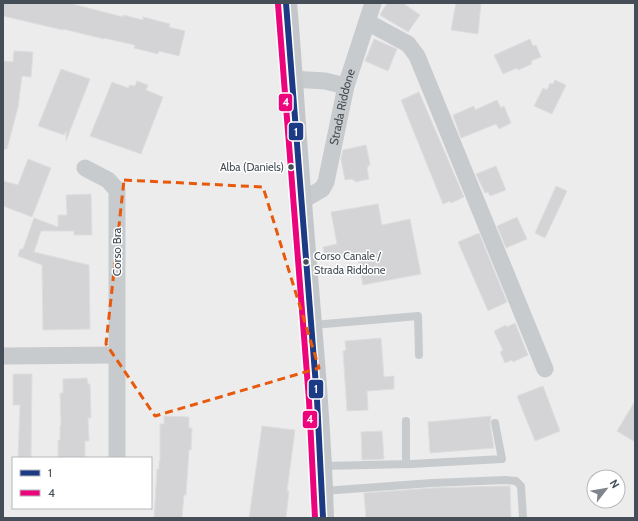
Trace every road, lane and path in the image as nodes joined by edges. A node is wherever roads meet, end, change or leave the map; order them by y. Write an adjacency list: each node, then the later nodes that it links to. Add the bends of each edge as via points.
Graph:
1 (286, 3): 4 (main road)
2 (373, 3): 3 (street, Strada Riddone)
3 (367, 22): 5 (street, Strada Riddone); 12 (street, via 408,44 417,56)
4 (292, 79): 5 (street, via 324,81); 7 (main road)
5 (346, 86): 7 (street, Strada Riddone, via 326,182 322,189)
6 (85, 168): 9 (street, Corso Bra, via 108,180 117,190)
7 (300, 201): 8 (main road)
8 (312, 326): 10 (lane, via 418,316); 17 (main road)
9 (117, 354): 11 (street); 15 (street, Corso Bra)
10 (419, 355)
11 (3, 356)
12 (545, 369)
13 (406, 421): 16 (lane)
14 (495, 423): 16 (lane, via 502,459)
15 (117, 457)
16 (406, 464): 17 (lane)
17 (322, 466): 18 (main road)
18 (322, 491): 19 (main road); 20 (lane, via 432,483 516,481 521,486)
19 (323, 518)
20 (523, 518)

